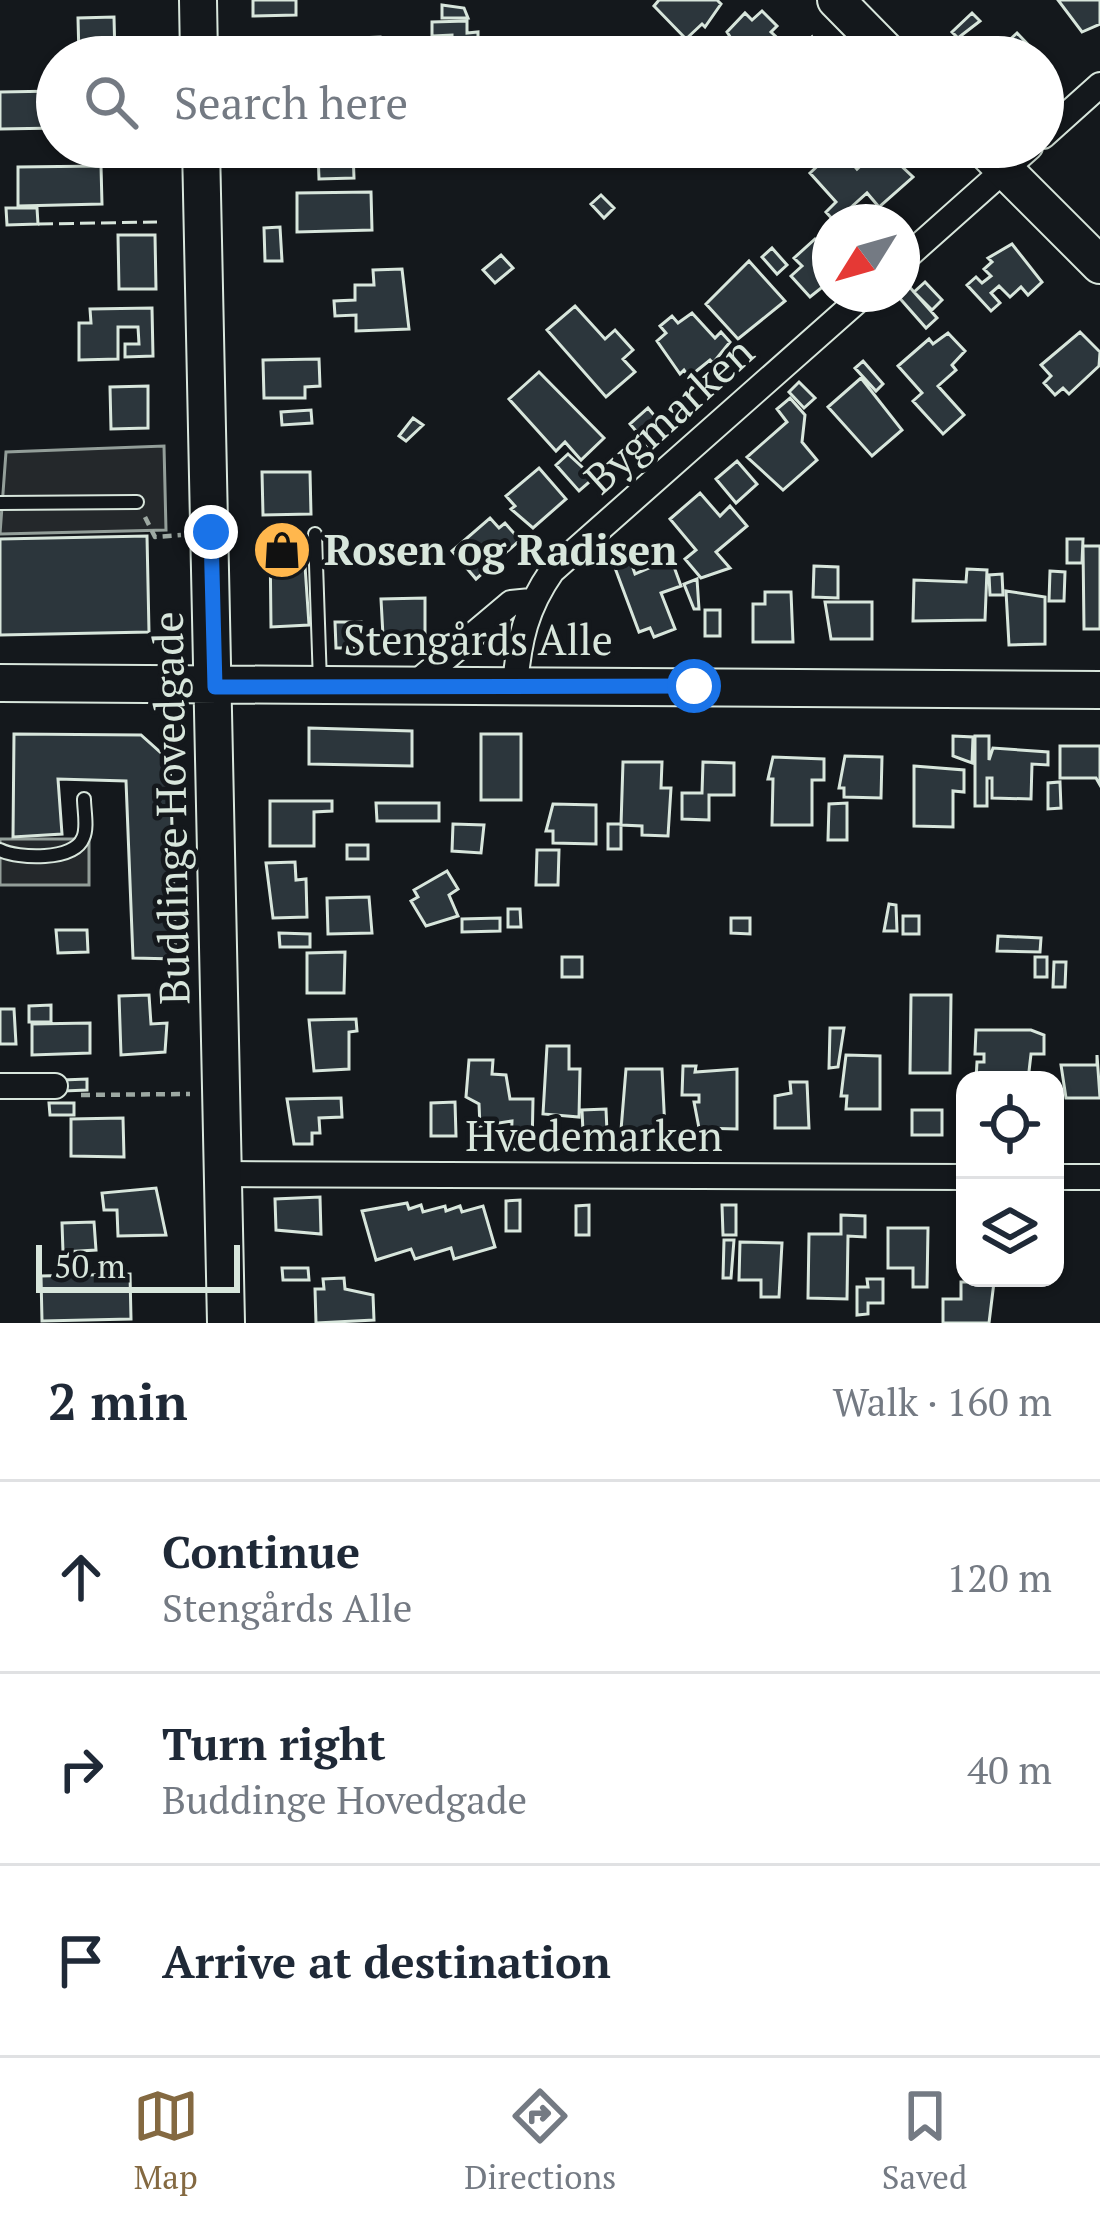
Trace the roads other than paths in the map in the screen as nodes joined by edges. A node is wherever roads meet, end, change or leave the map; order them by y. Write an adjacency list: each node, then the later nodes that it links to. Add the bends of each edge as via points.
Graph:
1 (198, 0): 3 (street)
2 (836, 0): 4 (street)
3 (199, 36)
4 (871, 36)
5 (1100, 85): 6 (street)
6 (1064, 117)
7 (202, 168): 21 (street, Buddinge Hovedgade)
8 (993, 168): 10 (street)
9 (1017, 168): 11 (street)
10 (920, 243)
11 (1100, 265)
12 (845, 312): 16 (street, Bygmarken, via 552,571)
13 (0, 502): 14 (lane)
14 (137, 502)
15 (315, 534): 19 (lane)
16 (531, 601): 18 (street, Bygmarken, via 512,603); 20 (street, Bygmarken)
17 (0, 683): 21 (street, Stengårds Alle)
18 (416, 683): 19 (street, Stengårds Alle); 20 (street, Stengårds Alle)
19 (320, 685): 21 (street, Stengårds Alle)
20 (515, 685): 22 (street, Stengårds Alle)
21 (215, 687): 27 (street, Buddinge Hovedgade)
22 (1100, 690)
23 (84, 799): 24 (lane, via 85,836 76,848)
24 (0, 850)
25 (0, 1086): 26 (street)
26 (55, 1086)
27 (223, 1174): 28 (street, Hvedemarken); 31 (street, Buddinge Hovedgade)
28 (956, 1177)
29 (1064, 1177): 30 (street)
30 (1100, 1178)
31 (226, 1323)

